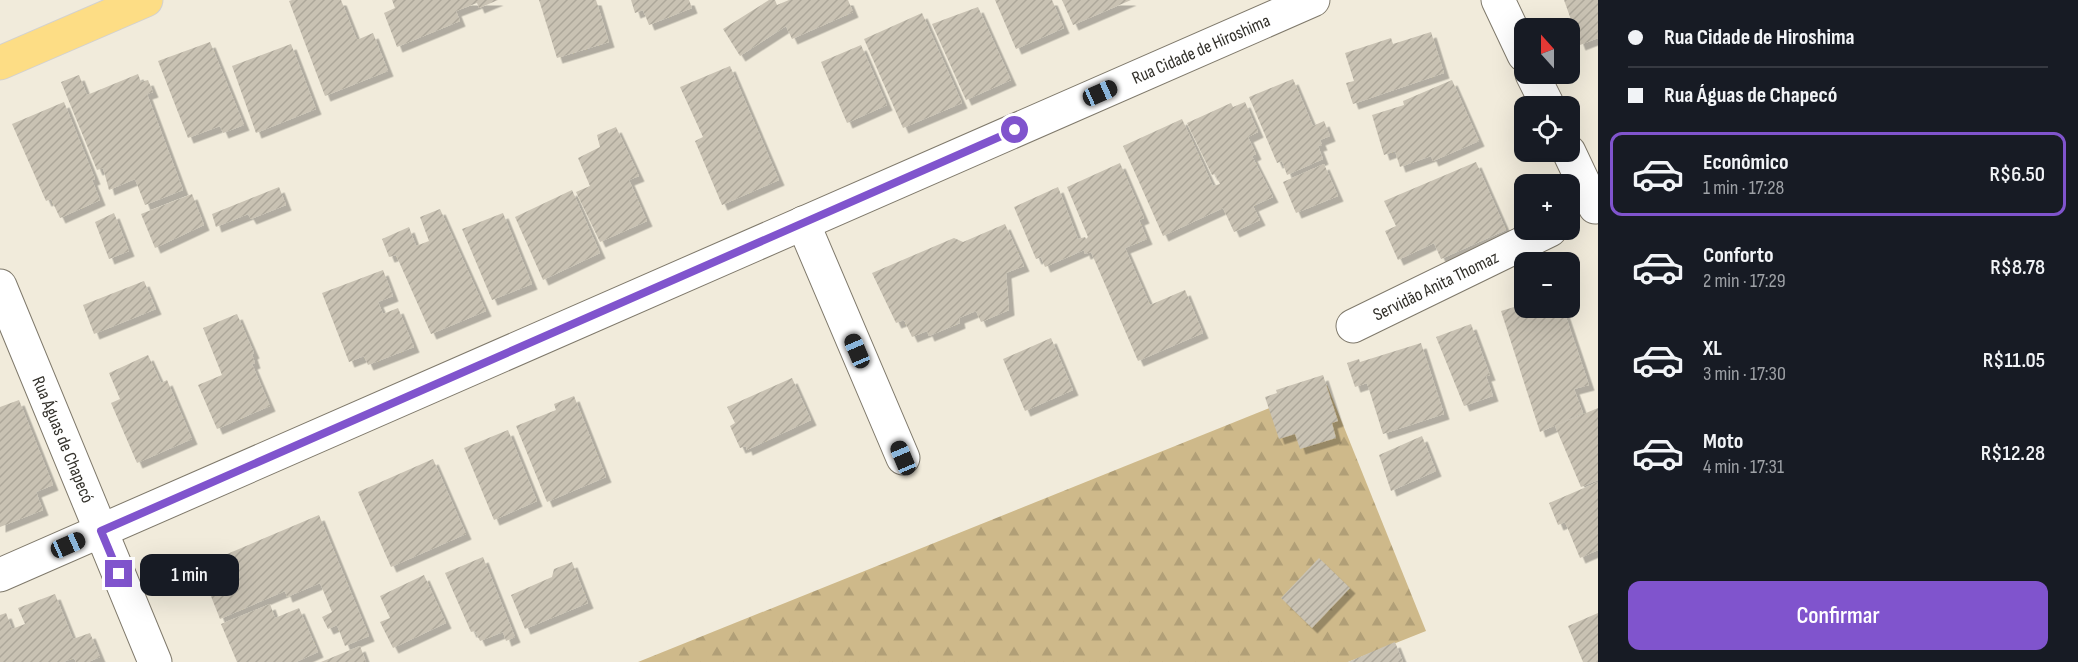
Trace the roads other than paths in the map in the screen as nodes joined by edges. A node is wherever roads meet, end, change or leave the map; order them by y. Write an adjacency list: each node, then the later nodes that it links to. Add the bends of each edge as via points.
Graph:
1 (146, 0): 5 (main road)
2 (1313, 0): 8 (street, Rua Cidade de Hiroshima)
3 (1498, 0): 4 (street)
4 (1514, 34)
5 (0, 63)
6 (1572, 162): 7 (street)
7 (1587, 211)
8 (803, 223): 12 (street); 13 (street, Rua Cidade de Hiroshima)
9 (1530, 240): 11 (street, Servidão Anita Thomaz)
10 (0, 286): 13 (street, Rua Águas de Chapecó)
11 (1353, 327)
12 (903, 458)
13 (101, 531): 14 (street, Rua Cidade de Hiroshima); 15 (street, Rua Águas de Chapecó)
14 (0, 575)
15 (155, 662)

